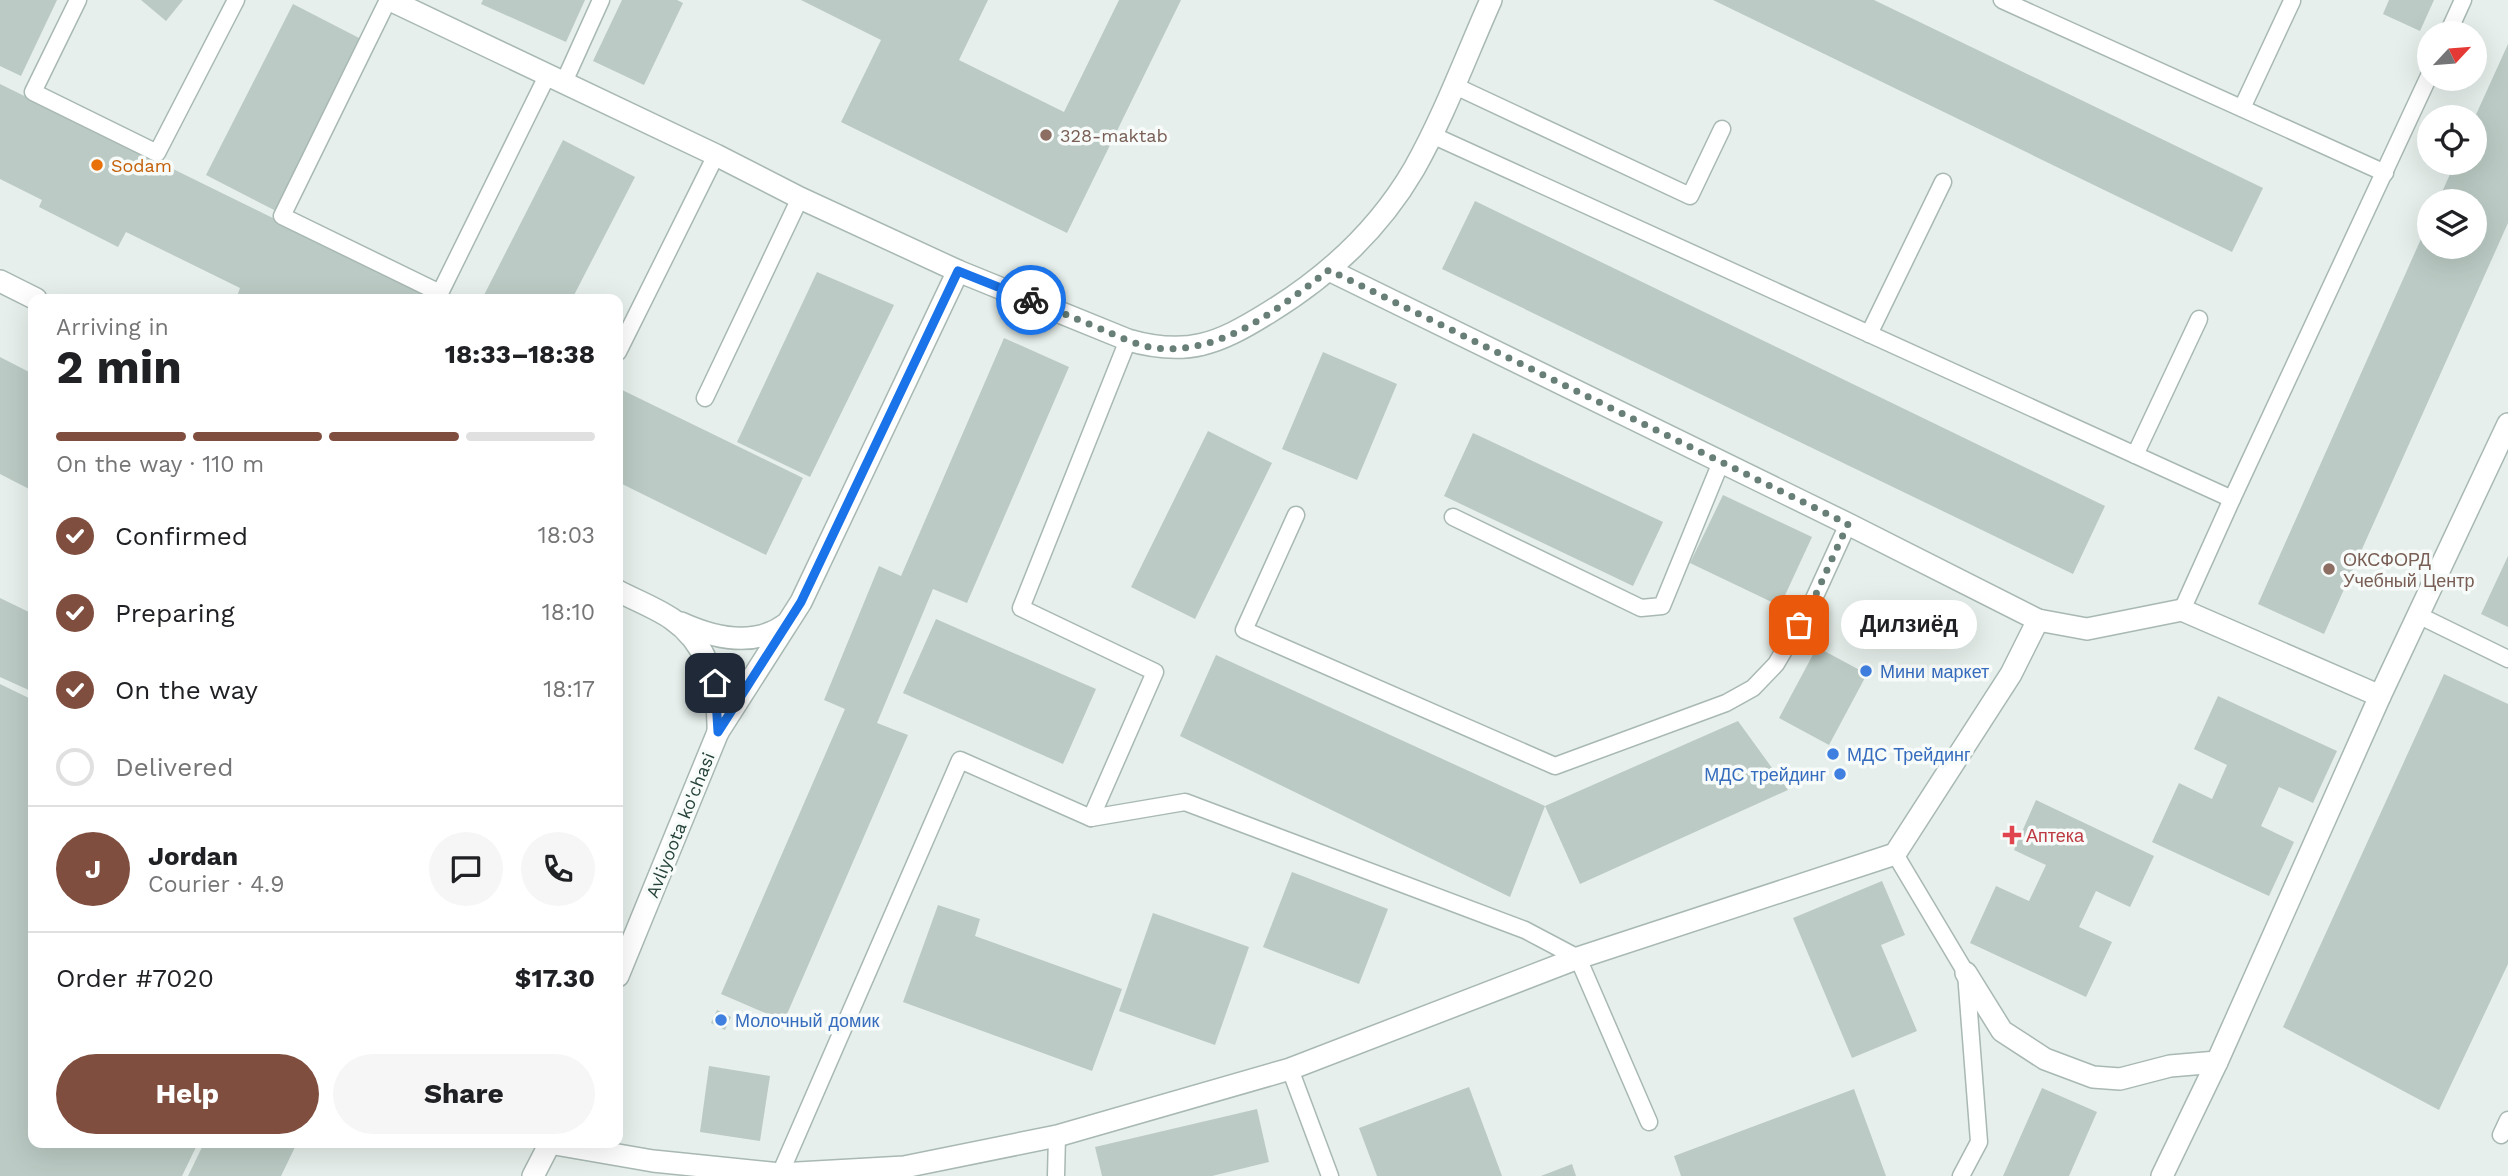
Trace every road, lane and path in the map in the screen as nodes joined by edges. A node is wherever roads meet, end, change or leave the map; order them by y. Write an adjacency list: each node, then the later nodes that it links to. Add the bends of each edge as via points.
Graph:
1 (78, 0): 2 (lane, via 33,92 157,153)
2 (236, 0)
3 (389, 0): 10 (street); 10 (lane, via 282,216 352,253 440,293)
4 (601, 0): 10 (lane)
5 (1491, 0): 11 (street)
6 (2002, 0): 13 (lane)
7 (2463, 0): 9 (lane)
8 (2292, 1): 13 (lane)
9 (2453, 21)
10 (556, 78): 16 (street)
11 (1453, 85): 14 (lane, via 1690,196); 15 (street)
12 (2422, 91): 17 (lane)
13 (2242, 108): 17 (lane)
14 (1722, 129)
15 (1432, 135): 20 (street, via 1389,205); 25 (lane)
16 (716, 155): 19 (street); 27 (lane)
17 (2385, 173): 32 (lane)
18 (1943, 182): 25 (lane)
19 (800, 198): 21 (street); 28 (lane)
20 (1329, 270): 26 (street, via 1238,332 1212,343 1155,348); 31 (street)
21 (958, 271): 26 (street); 41 (street)
22 (0, 281): 23 (street)
23 (28, 295)
24 (2199, 319): 30 (lane)
25 (1869, 334): 30 (lane)
26 (1128, 340): 45 (lane, via 1021,608 1155,671)
27 (623, 342)
28 (705, 398)
29 (2508, 424): 38 (street)
30 (2135, 455): 32 (lane)
31 (1721, 462): 34 (lane, via 1662,606 1641,608); 35 (street)
32 (2232, 499): 37 (lane)
33 (1296, 516): 35 (lane, via 1244,631 1555,766 1726,703 1753,688 1776,664 1811,605)
34 (1453, 517)
35 (1848, 524): 40 (street)
36 (623, 594): 39 (street, Avliyoota ko'chasi)
37 (2182, 610): 40 (street, via 2087,629); 43 (street)
38 (2418, 615): 42 (lane); 43 (street)
39 (673, 619): 41 (street, via 704,633 733,638 763,636); 44 (street, Avliyoota ko'chasi, via 694,641 710,668)
40 (2038, 620): 46 (street, via 2011,674)
41 (789, 621): 44 (street)
42 (2508, 659)
43 (2380, 696): 50 (street)
44 (718, 732): 48 (street, Avliyoota ko'chasi)
45 (1091, 818): 47 (lane, via 1185,802 1525,930); 57 (lane, via 960,760)
46 (1895, 854): 47 (street); 49 (lane)
47 (1578, 958): 51 (street); 52 (lane)
48 (623, 964)
49 (1966, 973): 50 (street, via 2002,1031 2045,1059 2093,1077 2120,1079 2170,1066); 62 (lane, via 1979,1142)
50 (2217, 1062): 63 (street)
51 (1290, 1069): 53 (street); 61 (lane)
52 (1649, 1122)
53 (1057, 1136): 57 (street, via 904,1167); 60 (lane)
54 (547, 1148): 58 (street)
55 (548, 1148): 59 (street)
56 (578, 1148): 57 (street)
57 (780, 1174)
58 (533, 1176)
59 (544, 1176)
60 (1056, 1176)
61 (1330, 1176)
62 (1961, 1176)
63 (2162, 1176)

